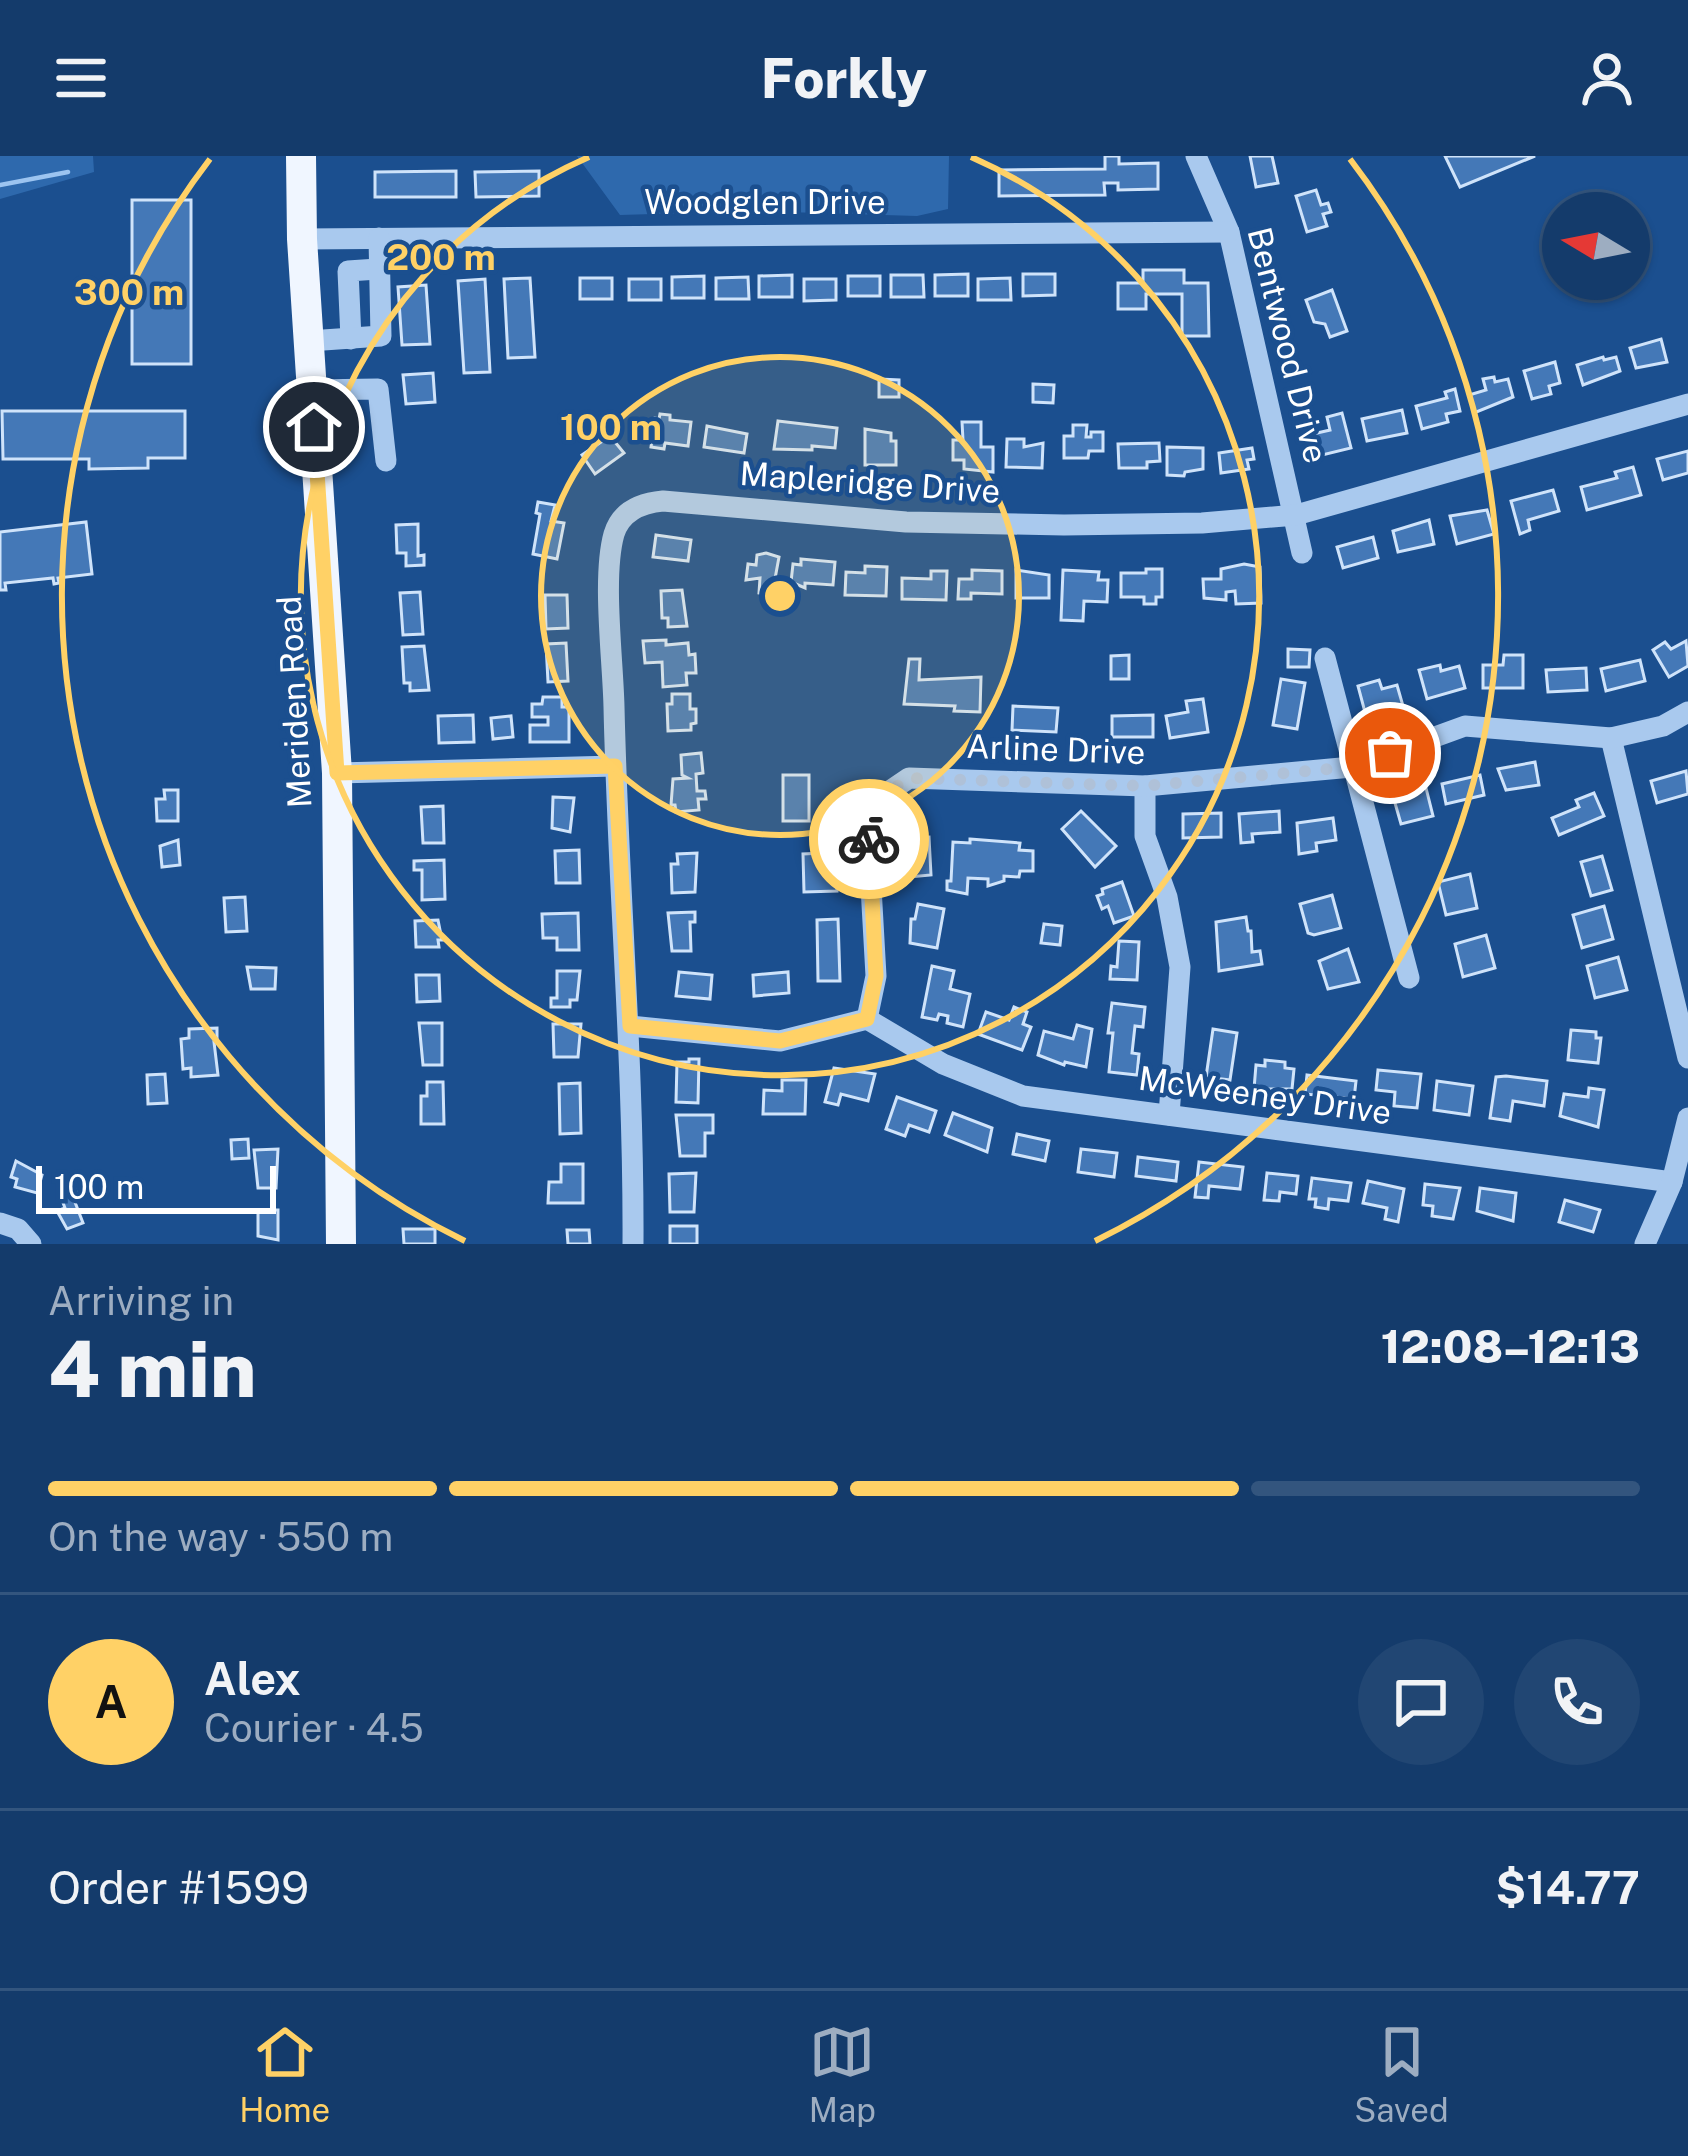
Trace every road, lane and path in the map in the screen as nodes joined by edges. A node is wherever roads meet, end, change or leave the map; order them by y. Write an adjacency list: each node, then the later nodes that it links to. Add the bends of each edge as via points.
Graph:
1 (301, 156): 5 (main road, Meriden Road)
2 (1196, 156): 3 (street, Bentwood Drive)
3 (1229, 232): 4 (street, Woodglen Drive); 10 (street, Bentwood Drive)
4 (379, 238): 5 (street, Woodglen Drive); 6 (street, via 366,310 382,336)
5 (302, 239): 6 (main road, Meriden Road)
6 (309, 341): 7 (main road, Meriden Road)
7 (311, 390): 9 (street, via 378,388); 17 (main road, Meriden Road)
8 (1688, 404): 10 (street, Mapleridge Drive)
9 (386, 461)
10 (1296, 515): 11 (street, Bentwood Drive); 15 (street, Mapleridge Drive, via 1064,526 647,502 618,523 610,557)
11 (1302, 554)
12 (1325, 658): 16 (street)
13 (1688, 712): 14 (street, Arline Drive)
14 (1611, 738): 16 (street, Arline Drive, via 1466,726); 22 (street)
15 (615, 766): 17 (street); 21 (street, Mapleridge Drive)
16 (1352, 767): 18 (street, Arline Drive); 19 (street)
17 (337, 773): 28 (main road, Meriden Road)
18 (1144, 786): 20 (street, Arline Drive, via 909,778 878,799 868,833 876,976); 23 (street, via 1144,836 1168,896 1180,967)
19 (1409, 978)
20 (867, 1019): 21 (street, via 780,1041); 23 (street, McWeeney Drive, via 943,1064 1023,1096)
21 (630, 1026): 29 (street, Mapleridge Drive)
22 (1688, 1058)
23 (1169, 1115): 25 (street, McWeeney Drive)
24 (1688, 1118): 25 (street)
25 (1672, 1182): 30 (street)
26 (0, 1223): 27 (street)
27 (32, 1244)
28 (341, 1244)
29 (633, 1244)
30 (1645, 1244)

